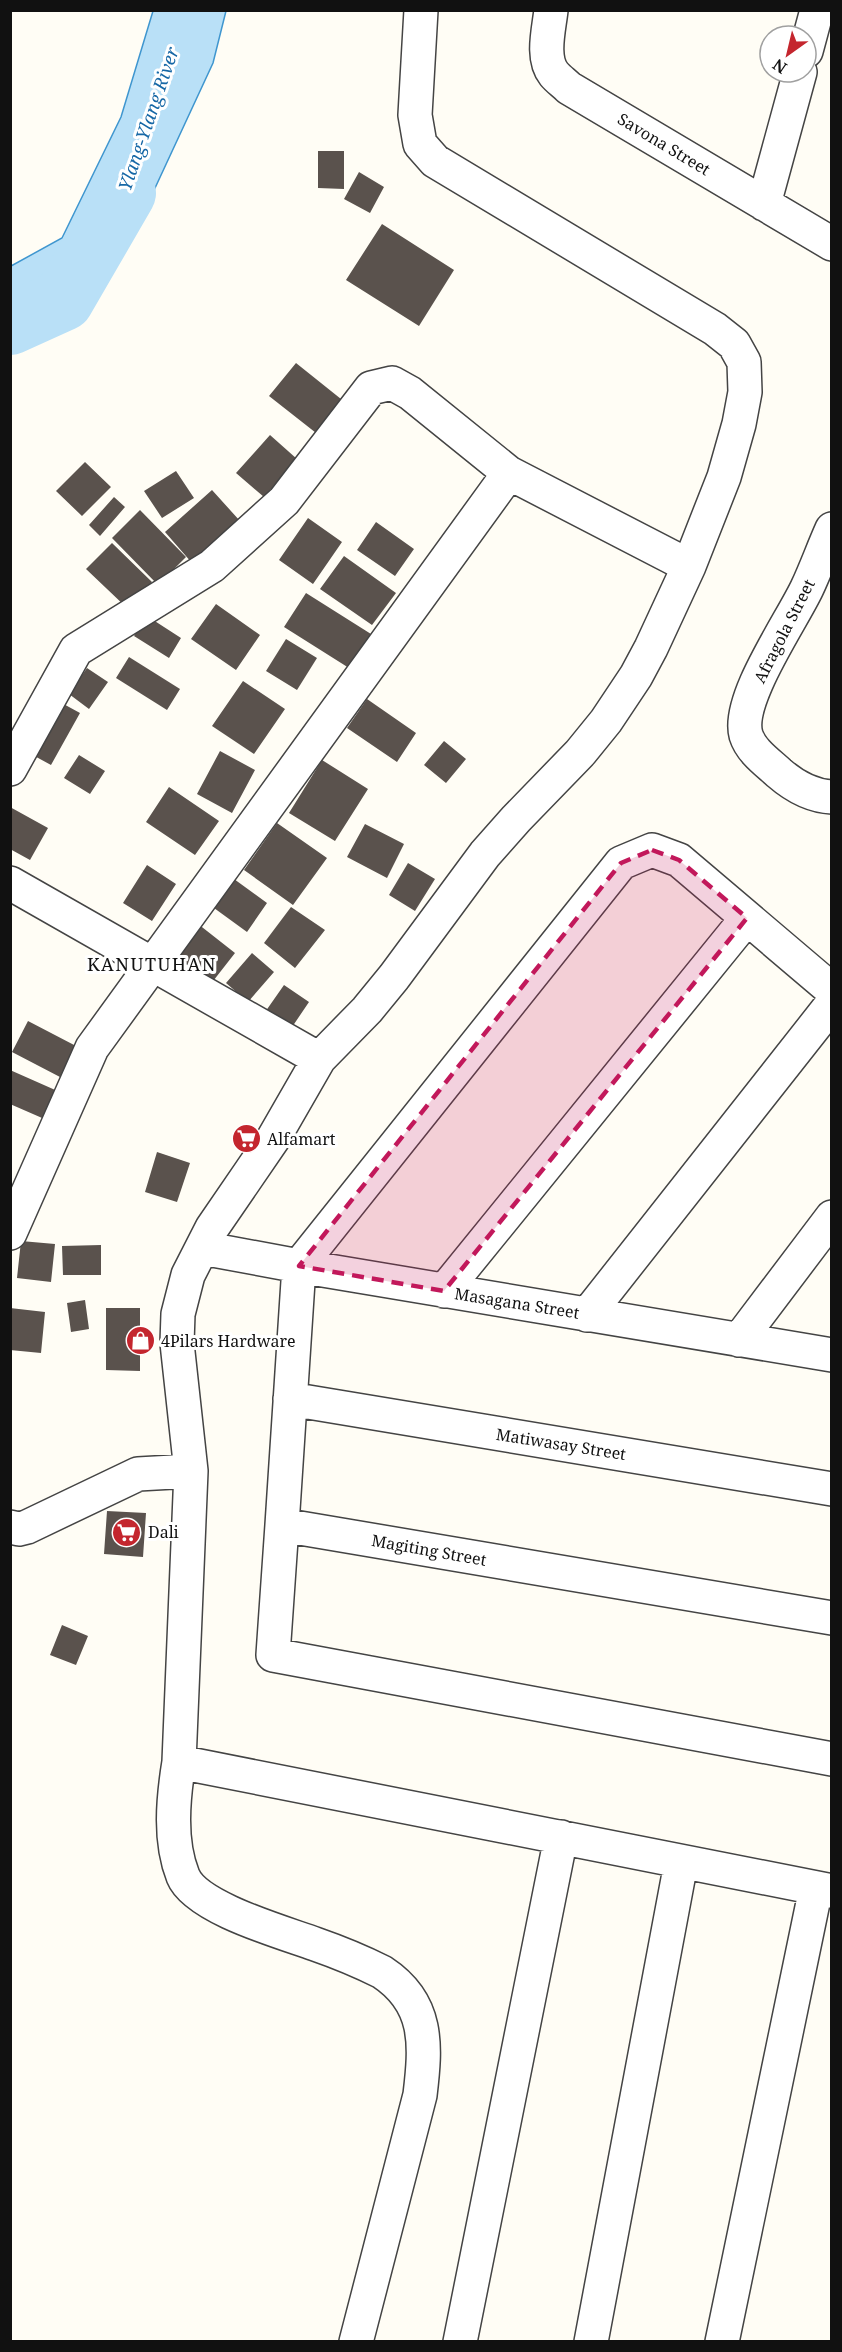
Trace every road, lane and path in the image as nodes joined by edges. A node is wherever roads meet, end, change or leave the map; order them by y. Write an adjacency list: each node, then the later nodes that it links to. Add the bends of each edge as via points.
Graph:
1 (421, 10): 8 (street, via 415,115 420,144 435,161 715,329 734,344 744,362 745,392 739,424 724,477)
2 (551, 10): 4 (street, Savona Street, via 548,58 553,73 569,88)
3 (797, 84): 4 (street)
4 (764, 204): 5 (street, Savona Street)
5 (831, 244)
6 (509, 473): 8 (street); 9 (street, via 410,393 392,383 371,388 285,501 212,566 76,650); 13 (street)
7 (831, 529): 10 (street, Afragola Street, via 807,589 756,684 747,710 746,735 758,755 790,782 818,797)
8 (689, 566): 16 (street, via 651,648 606,721 493,845 394,977)
9 (10, 769)
10 (831, 798)
11 (10, 883): 13 (street)
12 (747, 918): 14 (street); 20 (street, via 679,860 652,850 621,863); 21 (street)
13 (154, 963): 16 (street); 18 (street, via 92,1048)
14 (831, 990)
15 (831, 1004): 22 (street)
16 (319, 1059): 19 (street)
17 (831, 1216): 23 (street)
18 (10, 1233)
19 (202, 1248): 20 (street, Masagana Street); 26 (street, via 188,1275 178,1314 177,1343)
20 (299, 1266): 21 (street, Masagana Street); 25 (street)
21 (444, 1291): 22 (street, Masagana Street)
22 (587, 1315): 23 (street, Masagana Street)
23 (739, 1340): 24 (street, Masagana Street)
24 (831, 1355)
25 (290, 1399): 27 (street, Matiwasay Street); 28 (street)
26 (190, 1471): 29 (street, via 138,1474 27,1527); 32 (street)
27 (831, 1489)
28 (282, 1525): 30 (street, Magiting Street); 31 (street, via 273,1655)
29 (10, 1527)
30 (831, 1618)
31 (831, 1759)
32 (178, 1762): 33 (street); 36 (street, via 174,1794 177,1854 184,1878 199,1895 264,1926 382,1972 396,1981 418,2012 424,2052 420,2095)
33 (561, 1837): 34 (street); 37 (street)
34 (681, 1863): 35 (street); 38 (street)
35 (824, 1889): 39 (street)
36 (356, 2342)
37 (460, 2342)
38 (591, 2342)
39 (722, 2342)

